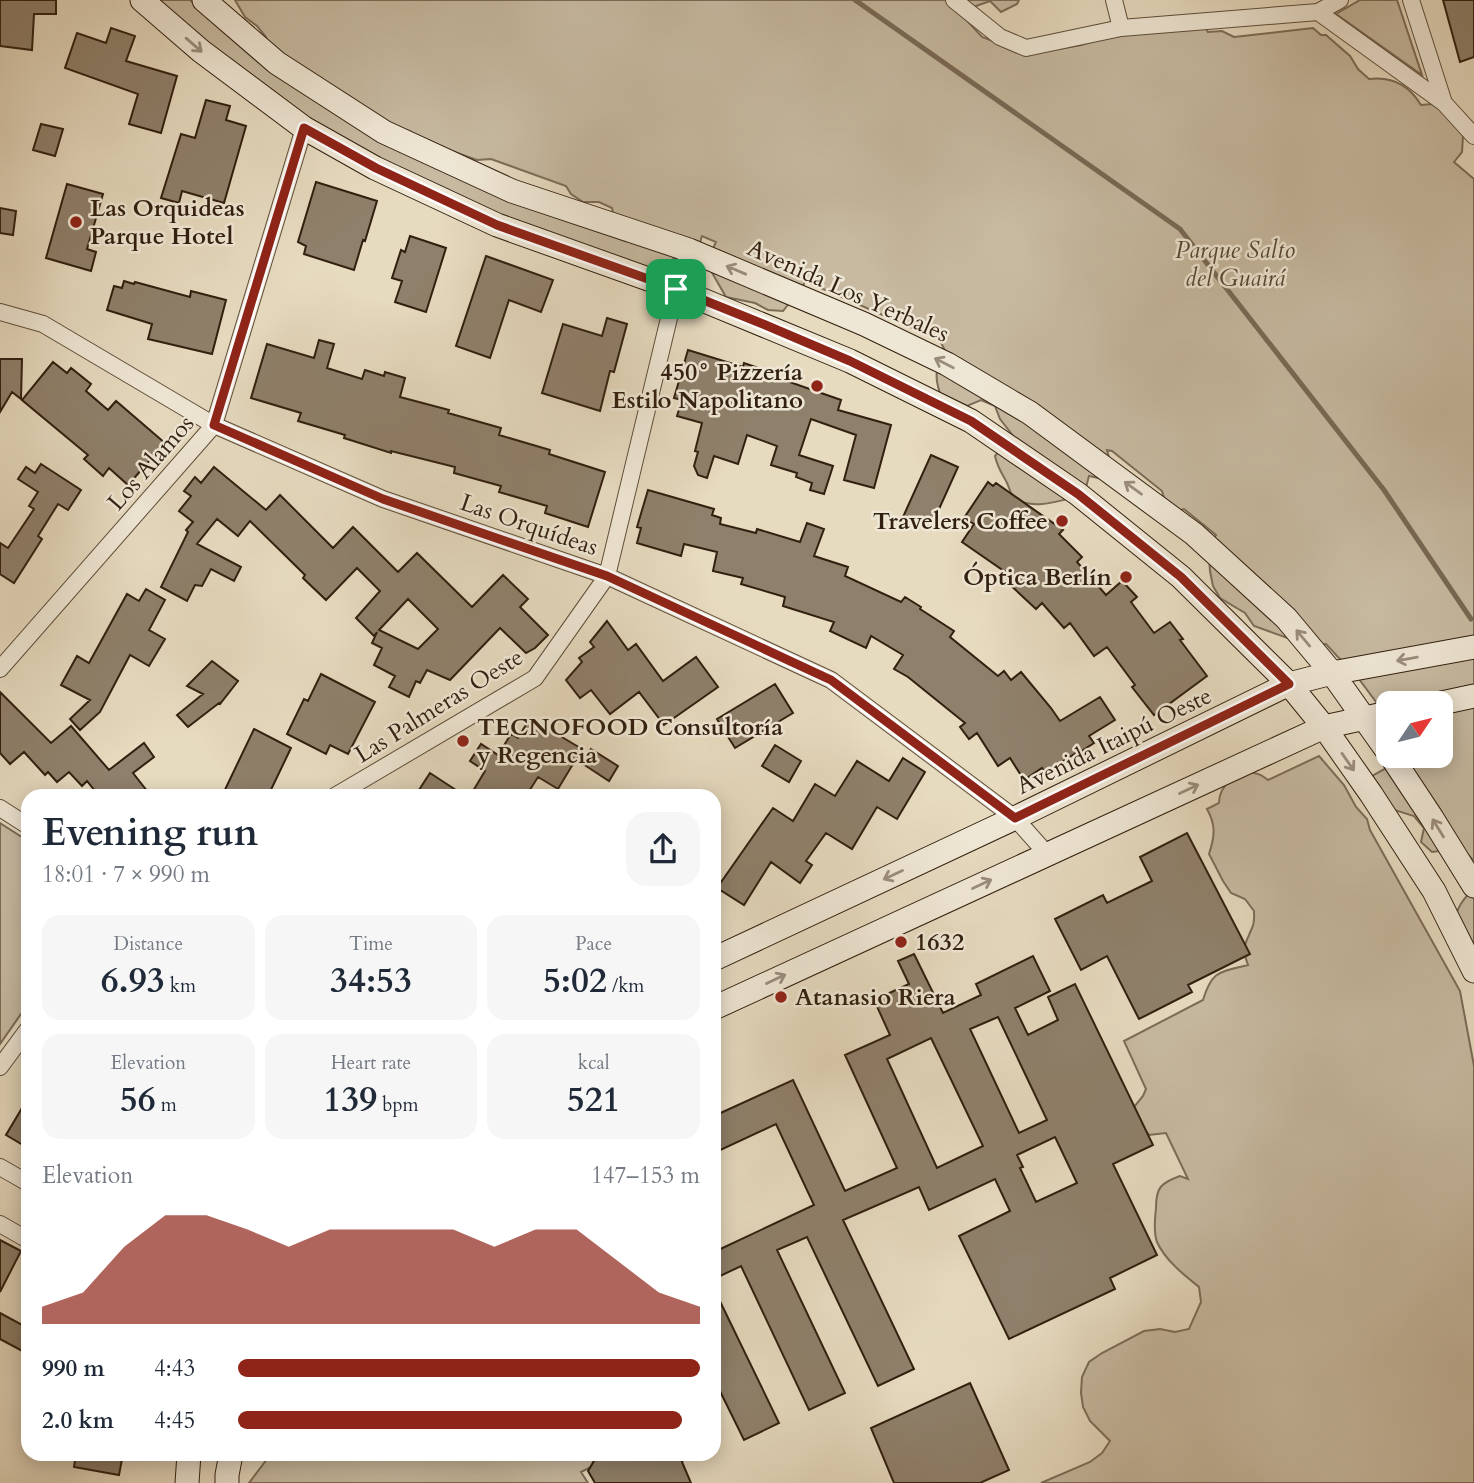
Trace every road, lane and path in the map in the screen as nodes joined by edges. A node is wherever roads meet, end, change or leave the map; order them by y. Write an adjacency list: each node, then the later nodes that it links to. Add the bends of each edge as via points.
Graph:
1 (142, 0): 10 (street, one-way to 10)
2 (204, 0): 12 (street, Avenida Los Yerbales, via 277,63 384,132 512,191)
3 (954, 0): 8 (street, via 1000,37 1026,48)
4 (1114, 0): 8 (street)
5 (1340, 0): 7 (street)
6 (1411, 0): 9 (street)
7 (1318, 12): 8 (street); 9 (street)
8 (1121, 28)
9 (1444, 103): 11 (street)
10 (304, 128): 13 (street, via 497,225); 15 (street, Los Alamos)
11 (1474, 136)
12 (689, 250): 13 (street, Las Palmeras Oeste); 19 (street, Avenida Los Yerbales, one-way to 12, via 1286,618 1194,534 1030,413 947,364 864,324)
13 (676, 289): 16 (street, Las Palmeras Oeste); 20 (street, via 850,361 971,421 1078,494 1181,577)
14 (0, 312): 15 (street, Las Orquídeas, via 43,324)
15 (214, 425): 16 (street, Las Orquídeas, via 383,499); 18 (street, Los Alamos)
16 (607, 576): 28 (street, Las Palmeras Oeste, via 535,678); 30 (street, Las Orquídeas, via 831,680)
17 (1474, 647): 19 (street, Avenida Itaipú Oeste, one-way to 19)
18 (0, 669)
19 (1332, 673): 20 (street, Avenida Itaipú Oeste); 24 (street, Avenida Los Yerbales)
20 (1289, 684): 25 (street); 30 (street, Avenida Itaipú Oeste)
21 (1474, 696): 22 (street)
22 (1453, 701)
23 (1376, 716): 24 (street)
24 (1365, 718): 25 (street); 26 (street, Avenida Los Yerbales)
25 (1324, 727): 32 (street, one-way to 25); 35 (street, one-way to 35, via 1434,891)
26 (1376, 734)
27 (1398, 768): 33 (street, Avenida Los Yerbales, one-way to 27)
28 (347, 789)
29 (0, 808): 31 (street)
30 (1015, 818): 32 (street, Las Orquídeas); 34 (street, Avenida Itaipú Oeste, one-way to 34)
31 (21, 822)
32 (1047, 854): 36 (street, one-way to 32)
33 (1474, 886)
34 (721, 956)
35 (1474, 971)
36 (721, 1005)
37 (21, 1038): 38 (street)
38 (0, 1067)
39 (0, 1167): 40 (street)
40 (21, 1179)
41 (0, 1224): 42 (street)
42 (21, 1237)
43 (189, 1461): 45 (street)
44 (230, 1461): 46 (street)
45 (187, 1483)
46 (227, 1483)

